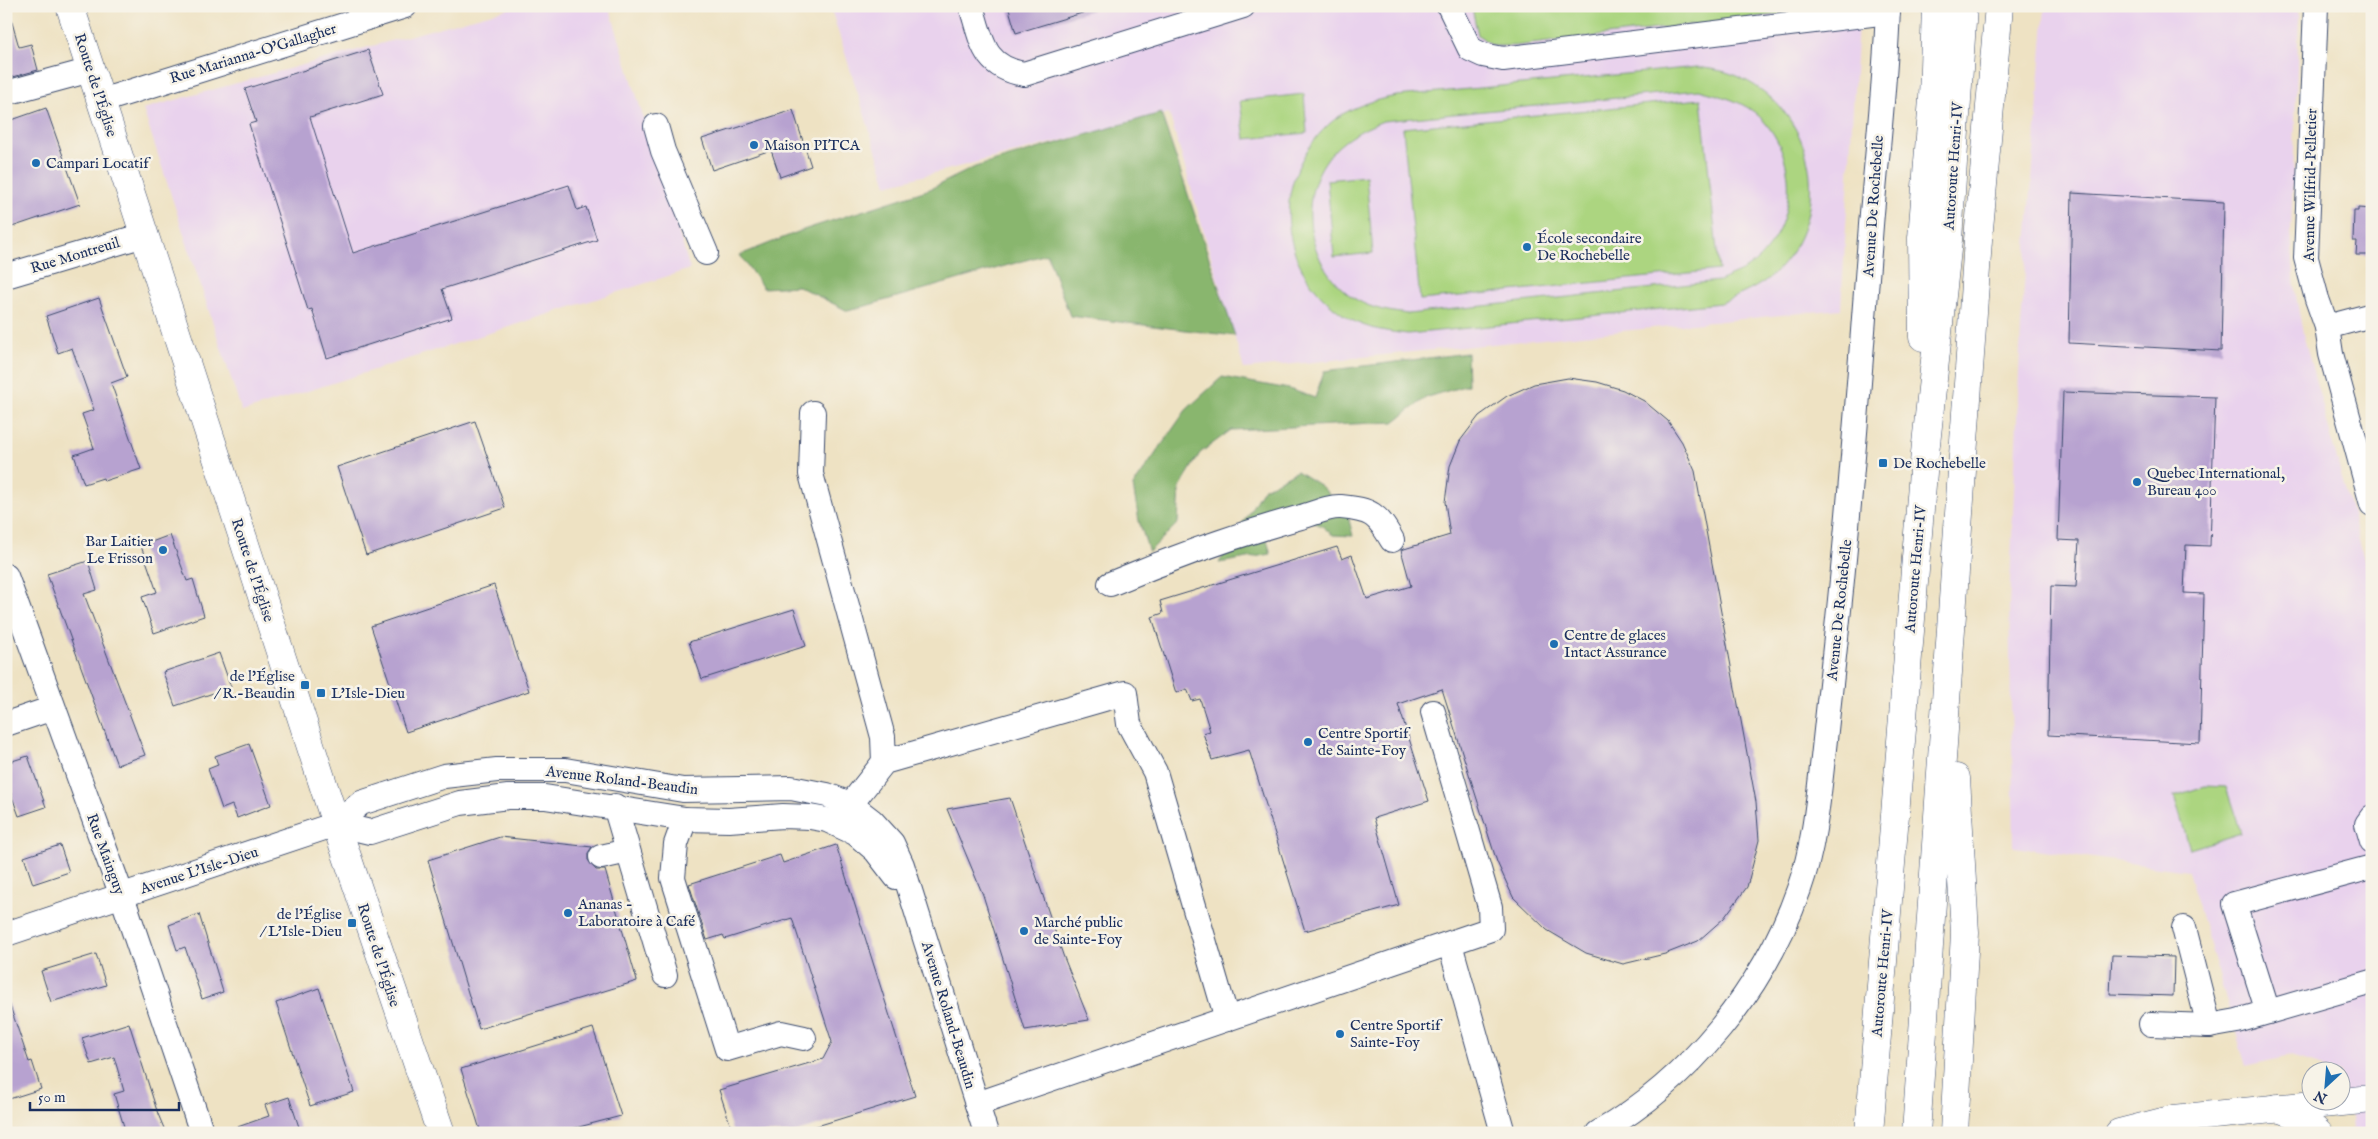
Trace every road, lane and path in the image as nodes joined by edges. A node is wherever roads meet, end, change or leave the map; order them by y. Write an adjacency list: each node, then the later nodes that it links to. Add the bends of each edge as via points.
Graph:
1 (70, 6): 11 (main road, Route de l'Église)
2 (405, 6): 13 (street, Rue Marianna-O'Gallagher)
3 (971, 6): 4 (street, via 986,50 999,66 1024,74)
4 (1243, 6)
5 (1449, 6): 10 (street, via 1470,49 1503,59)
6 (1936, 6): 21 (main road, via 1934,99 1922,238)
7 (1963, 6): 21 (main road, Autoroute Henri-IV, via 1948,240)
8 (1998, 6): 26 (main road, Autoroute Henri-IV, via 1978,240)
9 (2316, 6): 19 (street, Avenue Wilfrid-Pelletier, via 2306,258)
10 (1888, 9): 60 (street, Avenue De Rochebelle, via 1845,556 1811,844 1799,889 1781,932 1762,969 1733,1011 1708,1043 1670,1082 1629,1115)
11 (91, 70): 12 (street); 13 (main road, Route de l'Église)
12 (6, 93)
13 (101, 101): 15 (main road, Route de l'Église)
14 (656, 126): 16 (street, via 663,151)
15 (144, 235): 17 (street, Rue Montreuil); 36 (main road, Route de l'Église)
16 (706, 253)
17 (6, 276)
18 (2372, 315): 19 (street)
19 (2327, 327): 22 (street, Avenue Wilfrid-Pelletier, via 2331,354)
20 (813, 413): 30 (street, via 811,474 884,737)
21 (1923, 472): 61 (main road, Autoroute Henri-IV)
22 (2372, 504)
23 (1392, 540): 25 (street, via 1379,517 1339,507 1290,520)
24 (6, 576): 27 (street, Rue Mainguy)
25 (1110, 584)
26 (1949, 666): 62 (main road, Autoroute Henri-IV); 63 (main road, via 1965,933)
27 (53, 708): 29 (street); 41 (street, Rue Mainguy)
28 (1433, 712): 45 (street, via 1490,907 1491,929)
29 (6, 724)
30 (884, 762): 31 (street); 49 (street, via 1125,693 1129,724 1155,772)
31 (850, 804): 35 (street); 36 (street, Avenue Roland-Beaudin, via 828,795 791,788 683,790 565,770 497,770 444,776 361,803); 42 (street, Avenue Roland-Beaudin, via 872,821 892,843)
32 (615, 806): 34 (street, Avenue Roland-Beaudin); 36 (street, Avenue Roland-Beaudin, via 545,797 508,797 460,803 370,832); 38 (street)
33 (2372, 818): 37 (street, via 2367,824)
34 (685, 819): 35 (street, Avenue Roland-Beaudin, via 801,816); 52 (street, via 676,844 673,878 727,1049 781,1033)
35 (836, 823): 42 (street, Avenue Roland-Beaudin, via 855,833 876,851)
36 (336, 824): 41 (street, Avenue L'Isle-Dieu); 57 (main road, Route de l'Église)
37 (2372, 841)
38 (628, 851): 39 (street); 46 (street)
39 (601, 857)
40 (2372, 867): 48 (street, via 2234,904)
41 (122, 896): 44 (street, Avenue L'Isle-Dieu); 56 (street, Rue Mainguy)
42 (912, 897): 54 (street, Avenue Roland-Beaudin)
43 (2184, 928): 51 (street)
44 (6, 934)
45 (1450, 944): 49 (street); 59 (street)
46 (665, 975)
47 (2372, 982): 48 (street)
48 (2268, 1012): 51 (street)
49 (1227, 1019): 54 (street)
50 (2151, 1024): 51 (street)
51 (2209, 1026)
52 (804, 1038)
53 (2372, 1099): 55 (main road)
54 (977, 1104): 58 (street, Avenue Roland-Beaudin)
55 (2278, 1108): 64 (main road, via 2174,1118); 65 (main road, via 2299,1116)
56 (202, 1133)
57 (441, 1133)
58 (986, 1133)
59 (1504, 1133)
60 (1598, 1133)
61 (1869, 1133)
62 (1916, 1133)
63 (1954, 1133)
64 (2119, 1133)
65 (2318, 1133)

